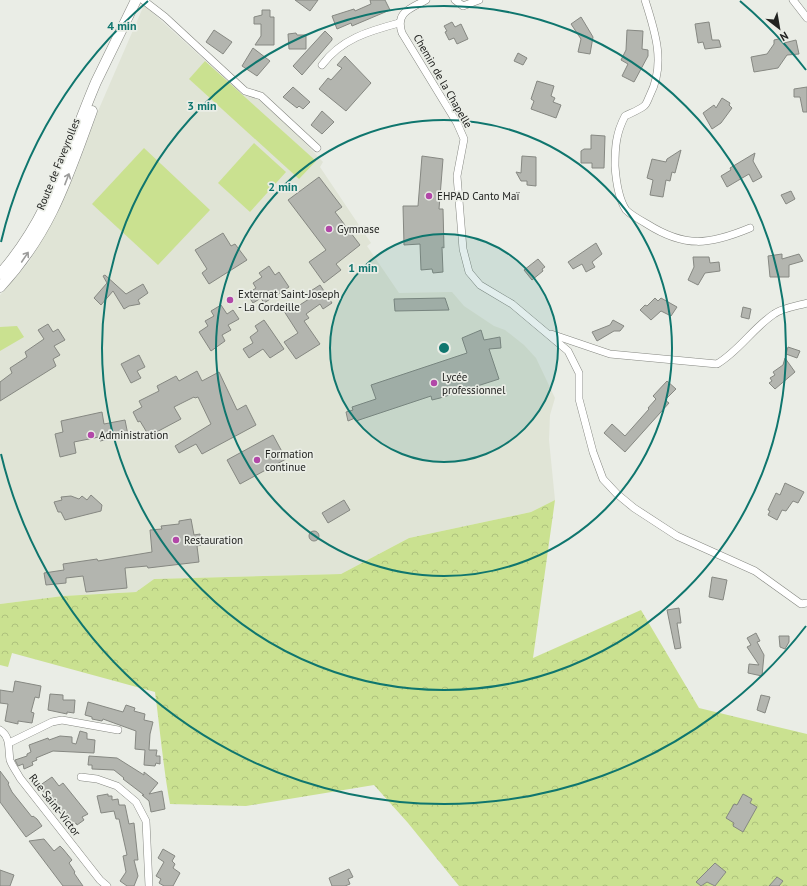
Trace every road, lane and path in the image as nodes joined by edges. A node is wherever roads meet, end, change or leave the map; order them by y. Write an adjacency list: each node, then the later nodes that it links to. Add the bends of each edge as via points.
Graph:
1 (136, 0): 10 (main road, Route de Faveyrolles)
2 (143, 0): 12 (street, via 245,91 261,96)
3 (426, 0): 9 (street, via 402,15)
4 (455, 0): 5 (street, via 463,6)
5 (479, 0)
6 (645, 0): 13 (street, via 659,51 658,69 655,86 645,106 625,116 616,137 619,195 627,210 671,238 695,242 730,236)
7 (793, 0): 8 (street)
8 (807, 18)
9 (399, 23): 11 (street, via 373,30 351,40 331,53); 17 (street, Chemin de la Chapelle, via 402,33 457,123 464,139 457,176 463,249 469,272 480,285 512,304)
10 (107, 61): 14 (main road, Route de Faveyrolles, via 43,213 21,248); 15 (main road, Route de Faveyrolles, one-way to 10, via 24,259 61,196 102,83)
11 (322, 65)
12 (317, 148)
13 (750, 228)
14 (0, 274)
15 (0, 287)
16 (807, 304): 17 (street, via 775,313 728,357 717,364 610,354)
17 (545, 332): 18 (street, Chemin de la Chapelle, via 568,351 579,373 579,399 593,452 603,479 616,494 677,536 755,571 801,604)
18 (807, 603)
19 (0, 730): 21 (street, Rue Saint-Victor)
20 (118, 730): 21 (street, via 62,720 52,722)
21 (8, 743): 23 (street, Rue Saint-Victor, via 10,761 20,778 100,880)
22 (82, 777): 24 (street, via 117,786 136,802 146,821)
23 (108, 886)
24 (149, 886)

